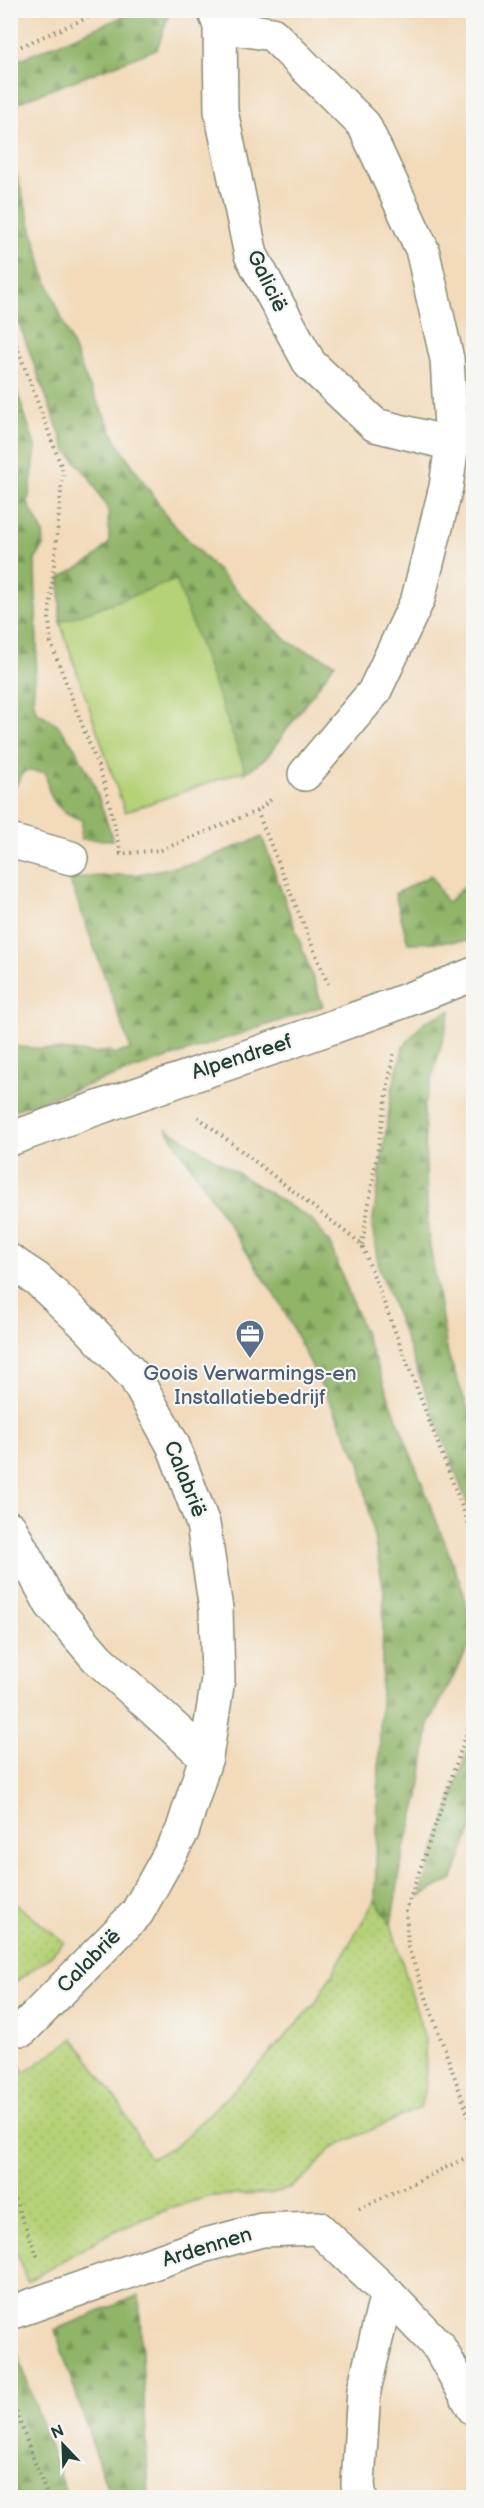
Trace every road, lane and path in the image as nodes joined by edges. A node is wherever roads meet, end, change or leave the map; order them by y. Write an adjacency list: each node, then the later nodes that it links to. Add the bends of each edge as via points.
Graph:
1 (105, 10): 3 (path)
2 (217, 18): 5 (street, Galicië, via 272,34 364,125 422,249 447,359); 5 (street, Galicië, via 221,111 251,255 310,364 375,425)
3 (10, 51)
4 (10, 328): 9 (path, via 63,471 49,618 51,643 105,785)
5 (452, 444): 6 (street, Galicië, via 446,487 418,599 374,692)
6 (305, 774): 7 (path)
7 (257, 811): 9 (path, via 161,850); 13 (path)
8 (10, 841): 10 (street)
9 (121, 854): 10 (path)
10 (71, 858)
11 (474, 974): 12 (street, Alpendreef)
12 (401, 1003): 13 (street, Alpendreef); 16 (path)
13 (345, 1023): 14 (street, Alpendreef)
14 (157, 1085): 15 (street, Alpendreef); 16 (path)
15 (10, 1139)
16 (362, 1245): 19 (path)
17 (10, 1261): 21 (street, Calabrië, via 46,1287 135,1377 173,1445 203,1524 216,1609 218,1679)
18 (10, 1528): 21 (street, via 51,1604 97,1658)
19 (474, 1538)
20 (474, 1712): 23 (path, via 406,1910 408,1947)
21 (206, 1757): 22 (street, Calabrië, via 182,1832 137,1914)
22 (23, 2029)
23 (474, 2131)
24 (474, 2154): 26 (path)
25 (10, 2188): 28 (path)
26 (318, 2228): 27 (street); 28 (street, Ardennen, via 262,2230)
27 (387, 2293): 31 (street, via 439,2348); 33 (street, via 364,2390)
28 (54, 2298): 29 (street, Ardennen)
29 (10, 2313)
30 (10, 2395): 32 (path)
31 (474, 2409)
32 (48, 2498)
33 (360, 2498)

